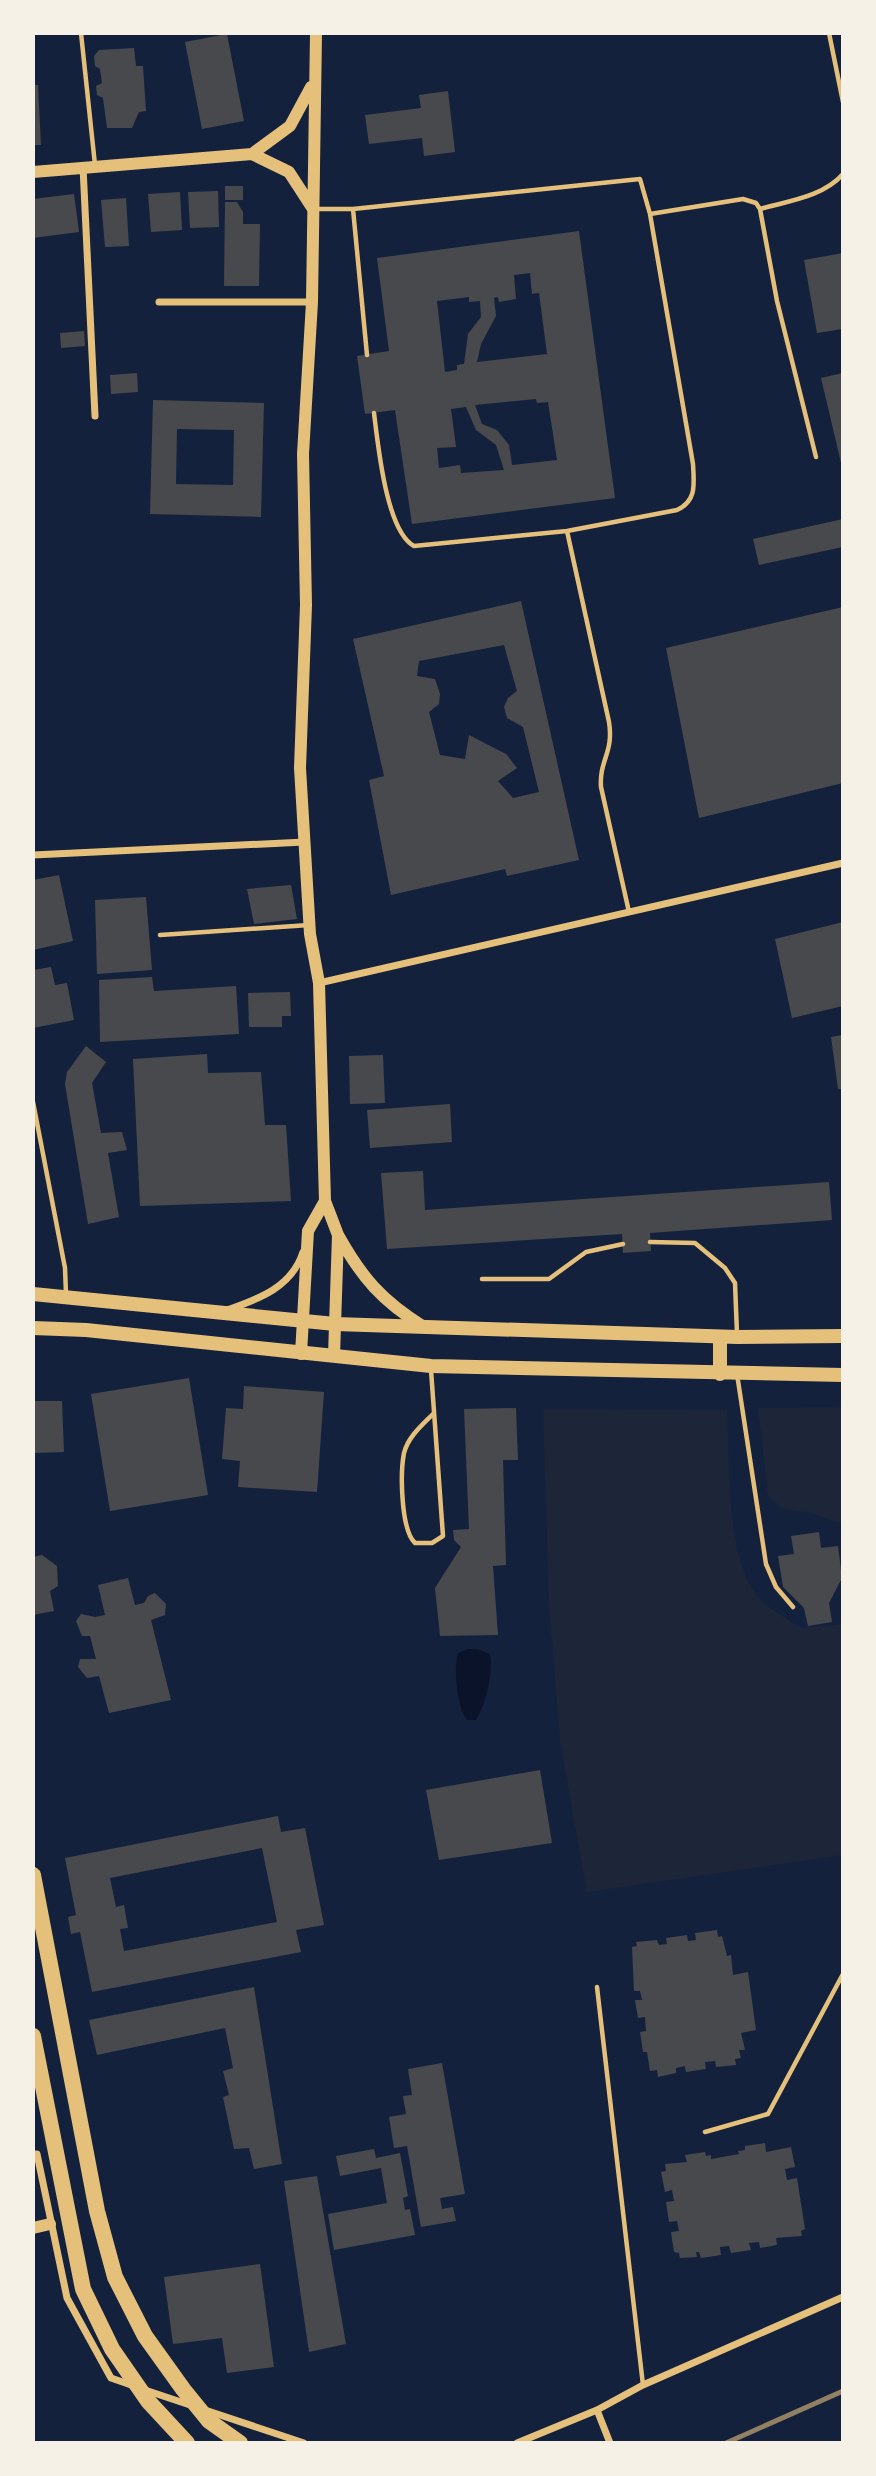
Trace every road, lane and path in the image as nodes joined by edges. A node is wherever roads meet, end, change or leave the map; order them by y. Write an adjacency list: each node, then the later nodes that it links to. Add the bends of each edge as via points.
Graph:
1 (81, 33): 7 (lane)
2 (316, 33): 4 (street)
3 (829, 33): 5 (lane)
4 (313, 83): 6 (street, via 290,126); 10 (street)
5 (843, 102)
6 (251, 154): 7 (street); 10 (street, via 289,172)
7 (89, 167): 8 (street); 18 (street)
8 (33, 172)
9 (843, 174): 12 (lane, via 809,196)
10 (314, 209): 11 (lane); 15 (street)
11 (353, 209): 13 (lane, via 640,179); 16 (lane)
12 (760, 209): 13 (lane, via 752,200 743,200); 19 (lane, via 777,301)
13 (650, 215): 20 (lane, via 694,491 687,506 677,510)
14 (159, 302): 15 (street)
15 (312, 302): 21 (street, via 303,454 306,605 300,768)
16 (367, 355)
17 (374, 413): 20 (lane, via 383,470 405,541 414,546)
18 (95, 416)
19 (816, 457)
20 (566, 531): 24 (lane, via 609,722 611,747 600,775 601,787)
21 (304, 842): 22 (street); 25 (street)
22 (33, 855)
23 (843, 863): 24 (street)
24 (629, 912): 27 (street)
25 (310, 925): 26 (lane); 27 (street)
26 (160, 935)
27 (319, 982): 29 (street)
28 (33, 1102): 36 (lane, via 65,1268)
29 (324, 1201): 30 (street); 31 (street)
30 (308, 1231): 37 (street, via 295,1272 263,1297); 38 (street)
31 (338, 1235): 39 (street); 41 (street, via 359,1272 386,1301)
32 (650, 1242): 44 (lane, via 695,1243 725,1268 734,1283)
33 (623, 1244): 34 (lane, via 593,1249 549,1279)
34 (482, 1279)
35 (33, 1294): 36 (main road)
36 (66, 1297): 37 (main road)
37 (216, 1313): 38 (main road)
38 (305, 1322): 39 (main road); 45 (street)
39 (335, 1324): 41 (main road); 46 (street)
40 (33, 1328): 45 (main road)
41 (425, 1328): 43 (main road)
42 (843, 1336): 44 (main road)
43 (720, 1337): 44 (main road); 48 (main road)
44 (737, 1337)
45 (301, 1354): 46 (main road)
46 (334, 1356): 47 (main road)
47 (431, 1366): 48 (main road); 51 (lane)
48 (720, 1374): 49 (main road)
49 (737, 1374): 50 (main road); 52 (lane, via 766,1564 776,1587)
50 (843, 1375)
51 (433, 1414): 51 (lane, via 443,1536 432,1543 415,1544 404,1523 404,1454)
52 (793, 1607)
53 (33, 1875): 65 (highway, via 97,2211 115,2277 145,2336 183,2389 209,2421)
54 (843, 1974): 57 (lane, via 768,2114)
55 (597, 1987): 62 (lane)
56 (33, 2036): 64 (highway, via 83,2289 112,2349 148,2401)
57 (705, 2132)
58 (33, 2154): 59 (street, via 37,2154)
59 (50, 2224): 60 (street); 66 (street, via 67,2298 111,2378)
60 (33, 2228)
61 (843, 2297): 62 (street)
62 (643, 2385): 63 (street)
63 (597, 2410): 67 (street); 68 (street)
64 (187, 2443)
65 (240, 2443)
66 (304, 2443)
67 (517, 2443)
68 (610, 2443)

